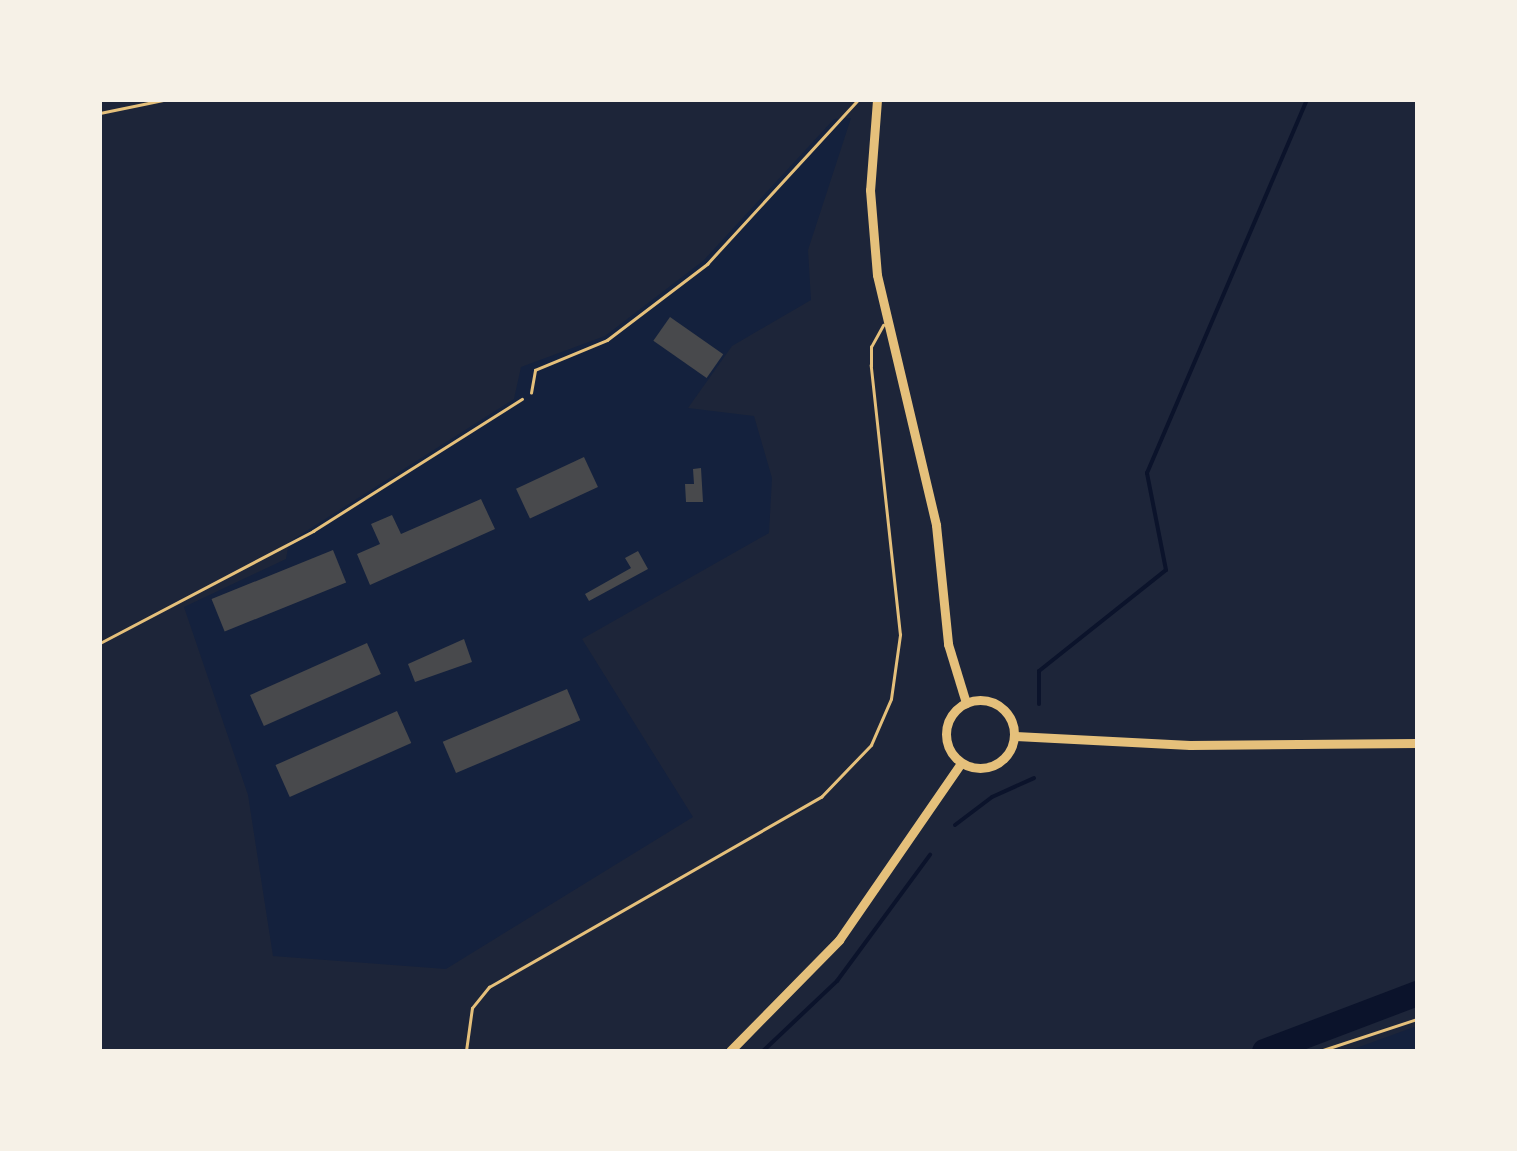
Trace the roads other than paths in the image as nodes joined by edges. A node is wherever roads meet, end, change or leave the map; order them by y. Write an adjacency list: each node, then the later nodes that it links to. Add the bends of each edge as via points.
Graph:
1 (858, 100): 4 (lane, via 707,264 606,340 535,370)
2 (877, 100): 3 (main road, via 870,227)
3 (886, 319): 5 (main road, via 936,525 948,644); 9 (lane, via 871,347 871,366 900,635 891,699 871,745 821,796 602,917 490,988 472,1008)
4 (531, 393)
5 (966, 703): 6 (main road, via 1000,708); 8 (main road, via 952,714 946,734)
6 (1014, 736): 7 (main road, via 1190,745); 8 (main road, via 1000,762 978,768)
7 (1417, 743)
8 (961, 763): 10 (main road, via 839,940)
9 (466, 1051)
10 (730, 1051)

